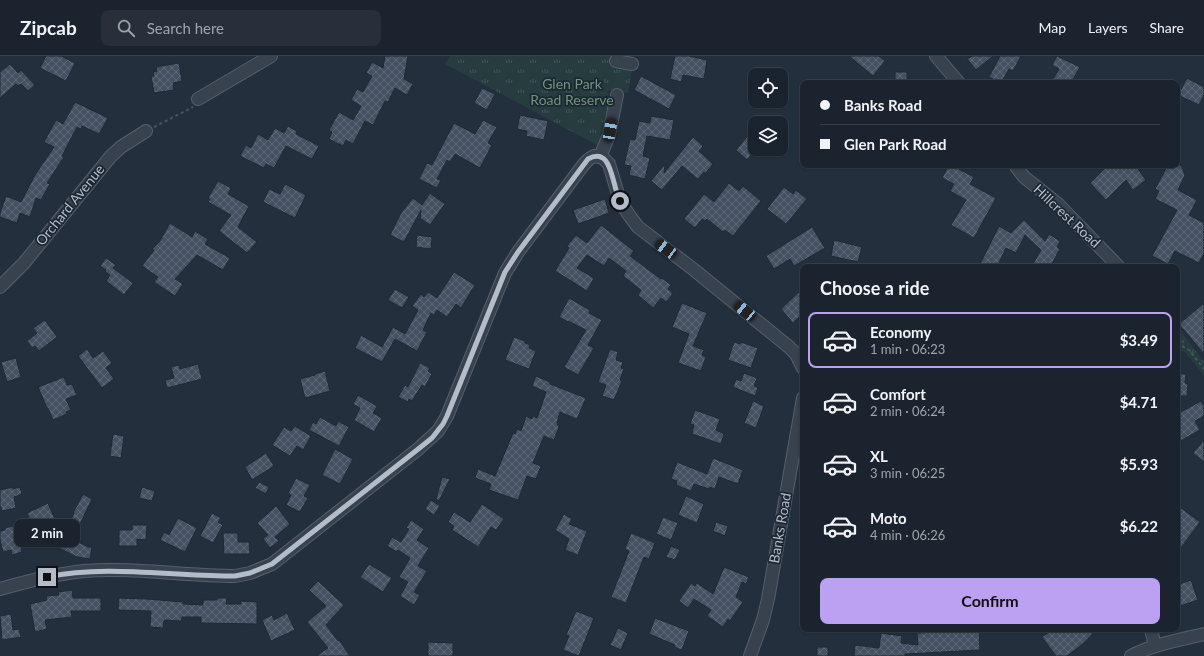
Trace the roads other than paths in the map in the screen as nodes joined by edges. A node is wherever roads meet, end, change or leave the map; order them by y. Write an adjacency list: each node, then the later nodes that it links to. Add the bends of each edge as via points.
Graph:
1 (271, 56): 5 (street)
2 (936, 56): 3 (street)
3 (956, 80)
4 (617, 95): 7 (street, via 610,135)
5 (199, 100)
6 (146, 131): 10 (street, Orchard Avenue, via 111,156 24,263)
7 (600, 156): 11 (street, via 608,164 620,201 638,227 789,347); 13 (street, via 594,156 586,161 505,272 447,416 438,431 272,564 235,576 86,571 47,577)
8 (1016, 168): 9 (street, Hillcrest Road, via 1058,204)
9 (1116, 264)
10 (0, 287)
11 (800, 361)
12 (800, 415): 17 (street, Banks Road, via 768,599)
13 (0, 589)
14 (1152, 632): 16 (street)
15 (1204, 634): 16 (street)
16 (1155, 646): 18 (street)
17 (750, 656)
18 (1131, 656)

